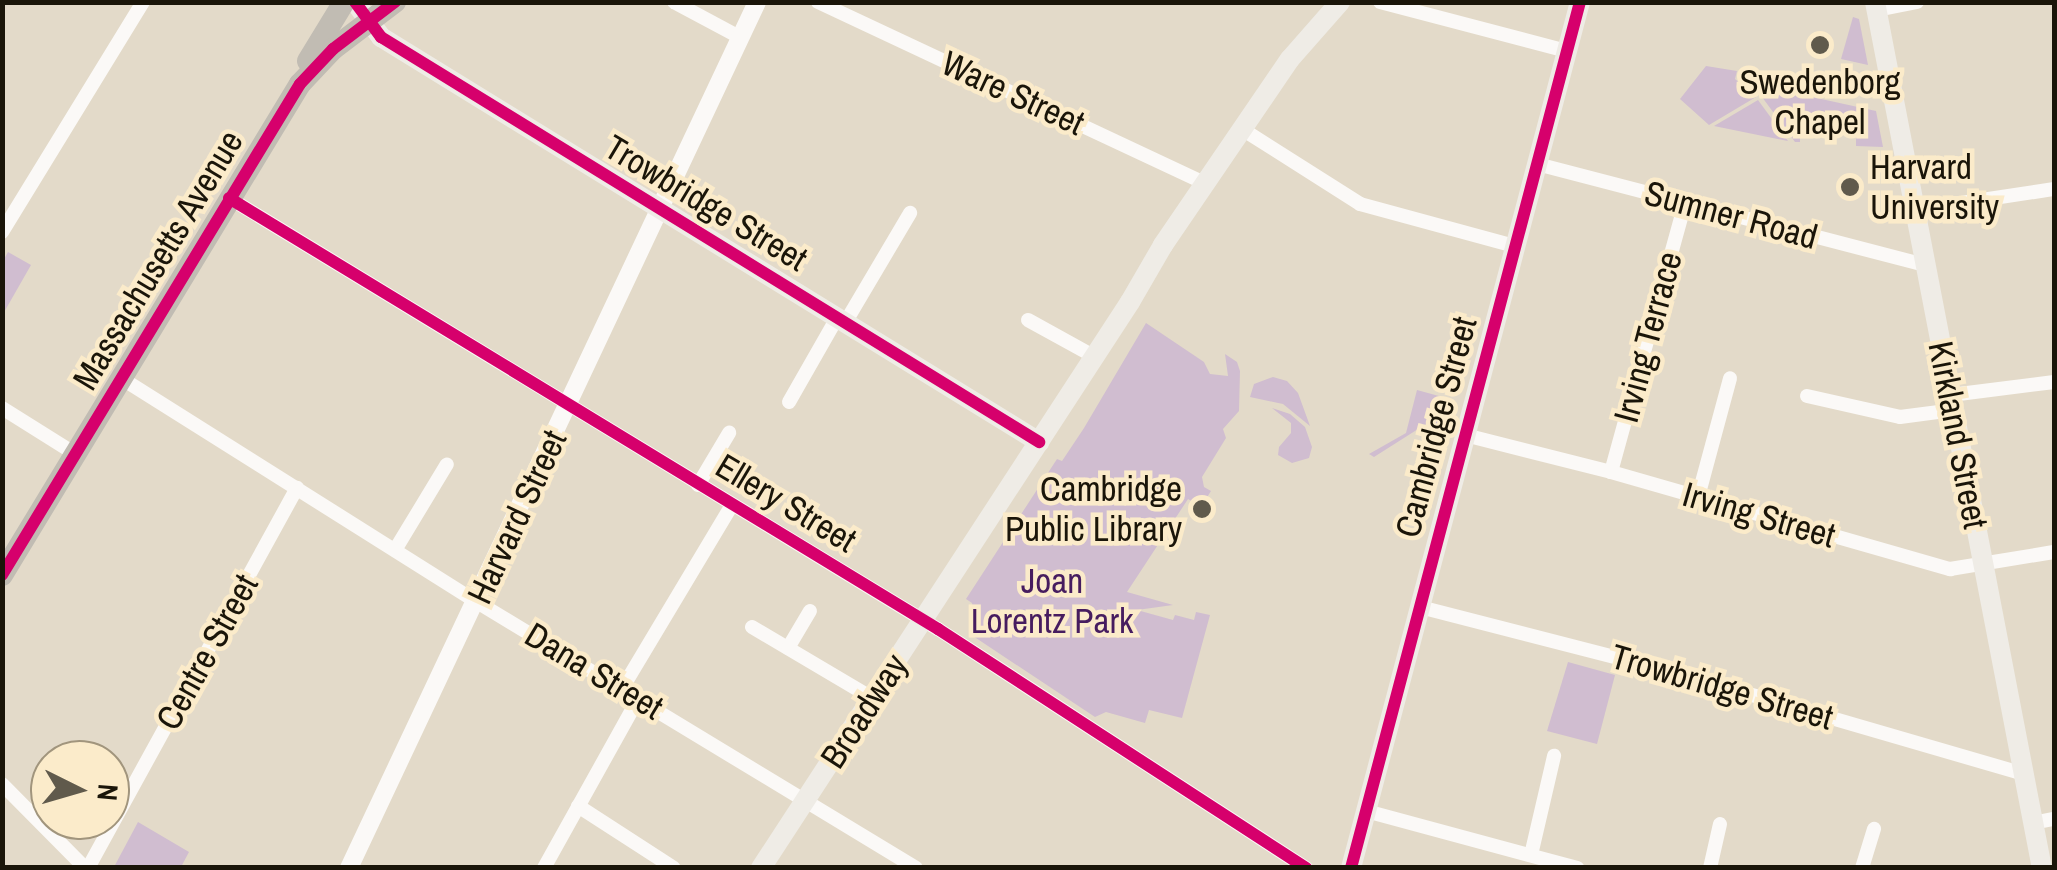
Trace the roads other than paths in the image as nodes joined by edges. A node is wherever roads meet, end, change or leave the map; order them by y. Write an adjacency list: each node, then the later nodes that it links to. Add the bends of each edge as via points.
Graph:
1 (143, 2): 26 (street)
2 (344, 2): 16 (main road)
3 (355, 2): 13 (main road, Trowbridge Street)
4 (394, 2): 13 (main road, Massachusetts Avenue)
5 (674, 2): 14 (street)
6 (758, 2): 14 (street, Harvard Street)
7 (818, 2): 19 (street, Ware Street)
8 (1340, 2): 17 (main road, Broadway)
9 (1380, 2): 15 (street)
10 (1580, 2): 15 (main road, Cambridge Street)
11 (1917, 2): 12 (street)
12 (1876, 6): 24 (main road, Kirkland Street)
13 (367, 24): 16 (main road, Massachusetts Avenue, via 317,64); 23 (main road, Trowbridge Street)
14 (741, 38): 23 (street, Harvard Street)
15 (1567, 51): 18 (main road, Cambridge Street)
16 (288, 100): 21 (main road, Massachusetts Avenue)
17 (1242, 129): 19 (main road, Broadway); 27 (street, via 1360,204)
18 (1537, 164): 22 (street, Sumner Road); 27 (main road, Cambridge Street)
19 (1207, 184): 31 (main road, Broadway, via 1164,264)
20 (2054, 189): 24 (street)
21 (229, 198): 32 (main road, Massachusetts Avenue); 38 (street, Ellery Street)
22 (1685, 203): 28 (street, Sumner Road); 45 (street, Irving Terrace)
23 (659, 210): 30 (main road, Trowbridge Street); 38 (street, Harvard Street)
24 (1915, 210): 28 (main road, Kirkland Street)
25 (910, 213): 30 (street)
26 (2, 232)
27 (1516, 246): 41 (main road, Cambridge Street)
28 (1926, 265): 37 (main road, Kirkland Street)
29 (1028, 320): 31 (street)
30 (841, 321): 36 (street); 42 (main road, Trowbridge Street)
31 (1094, 357): 42 (main road, Broadway)
32 (121, 378): 43 (main road, Massachusetts Avenue); 47 (street, Dana Street)
33 (1730, 378): 48 (street)
34 (2054, 382): 37 (street)
35 (1807, 396): 37 (street, via 1900,417)
36 (789, 402)
37 (1952, 402): 52 (main road, Kirkland Street)
38 (570, 406): 46 (street, Ellery Street); 54 (street, Harvard Street)
39 (2, 408): 43 (street)
40 (729, 433): 46 (street)
41 (1465, 435): 45 (street, Irving Street); 55 (main road, Cambridge Street)
42 (1039, 442): 57 (main road, Broadway)
43 (77, 455): 53 (main road, Massachusetts Avenue)
44 (448, 464): 50 (street)
45 (1612, 472): 48 (street, Irving Street)
46 (698, 485): 49 (street, Ellery Street)
47 (298, 488): 50 (street, Dana Street); 74 (street, Centre Street)
48 (1698, 497): 52 (street, Irving Street, via 1950,569)
49 (732, 506): 57 (street, Ellery Street); 60 (street)
50 (395, 550): 54 (street, Dana Street)
51 (2054, 552): 52 (street, Irving Street)
52 (1983, 566): 64 (main road, Kirkland Street)
53 (2, 575)
54 (478, 602): 60 (street, Dana Street); 75 (street, Harvard Street)
55 (1420, 607): 64 (street, Trowbridge Street); 68 (main road, Cambridge Street)
56 (810, 612): 59 (street)
57 (923, 620): 62 (main road, Broadway); 80 (street, Ellery Street)
58 (752, 626): 59 (street)
59 (788, 648): 62 (street)
60 (623, 687): 61 (street, Dana Street)
61 (639, 697): 66 (street, Dana Street); 67 (street)
62 (872, 698): 66 (main road, Broadway)
63 (1554, 756): 73 (street)
64 (2023, 774): 70 (main road, Kirkland Street)
65 (2, 784): 74 (street)
66 (806, 800): 78 (main road, Broadway); 79 (street, Dana Street)
67 (578, 806): 76 (street); 77 (street)
68 (1366, 811): 73 (street); 81 (main road, Cambridge Street)
69 (2054, 818): 70 (street)
70 (2033, 823): 85 (main road, Kirkland Street)
71 (1720, 824): 83 (street)
72 (1874, 828): 84 (street)
73 (1532, 855): 82 (street)
74 (87, 868)
75 (350, 868)
76 (544, 868)
77 (674, 868)
78 (761, 868)
79 (916, 868)
80 (1306, 868)
81 (1350, 868)
82 (1578, 868)
83 (1710, 868)
84 (1862, 868)
85 (2042, 868)

